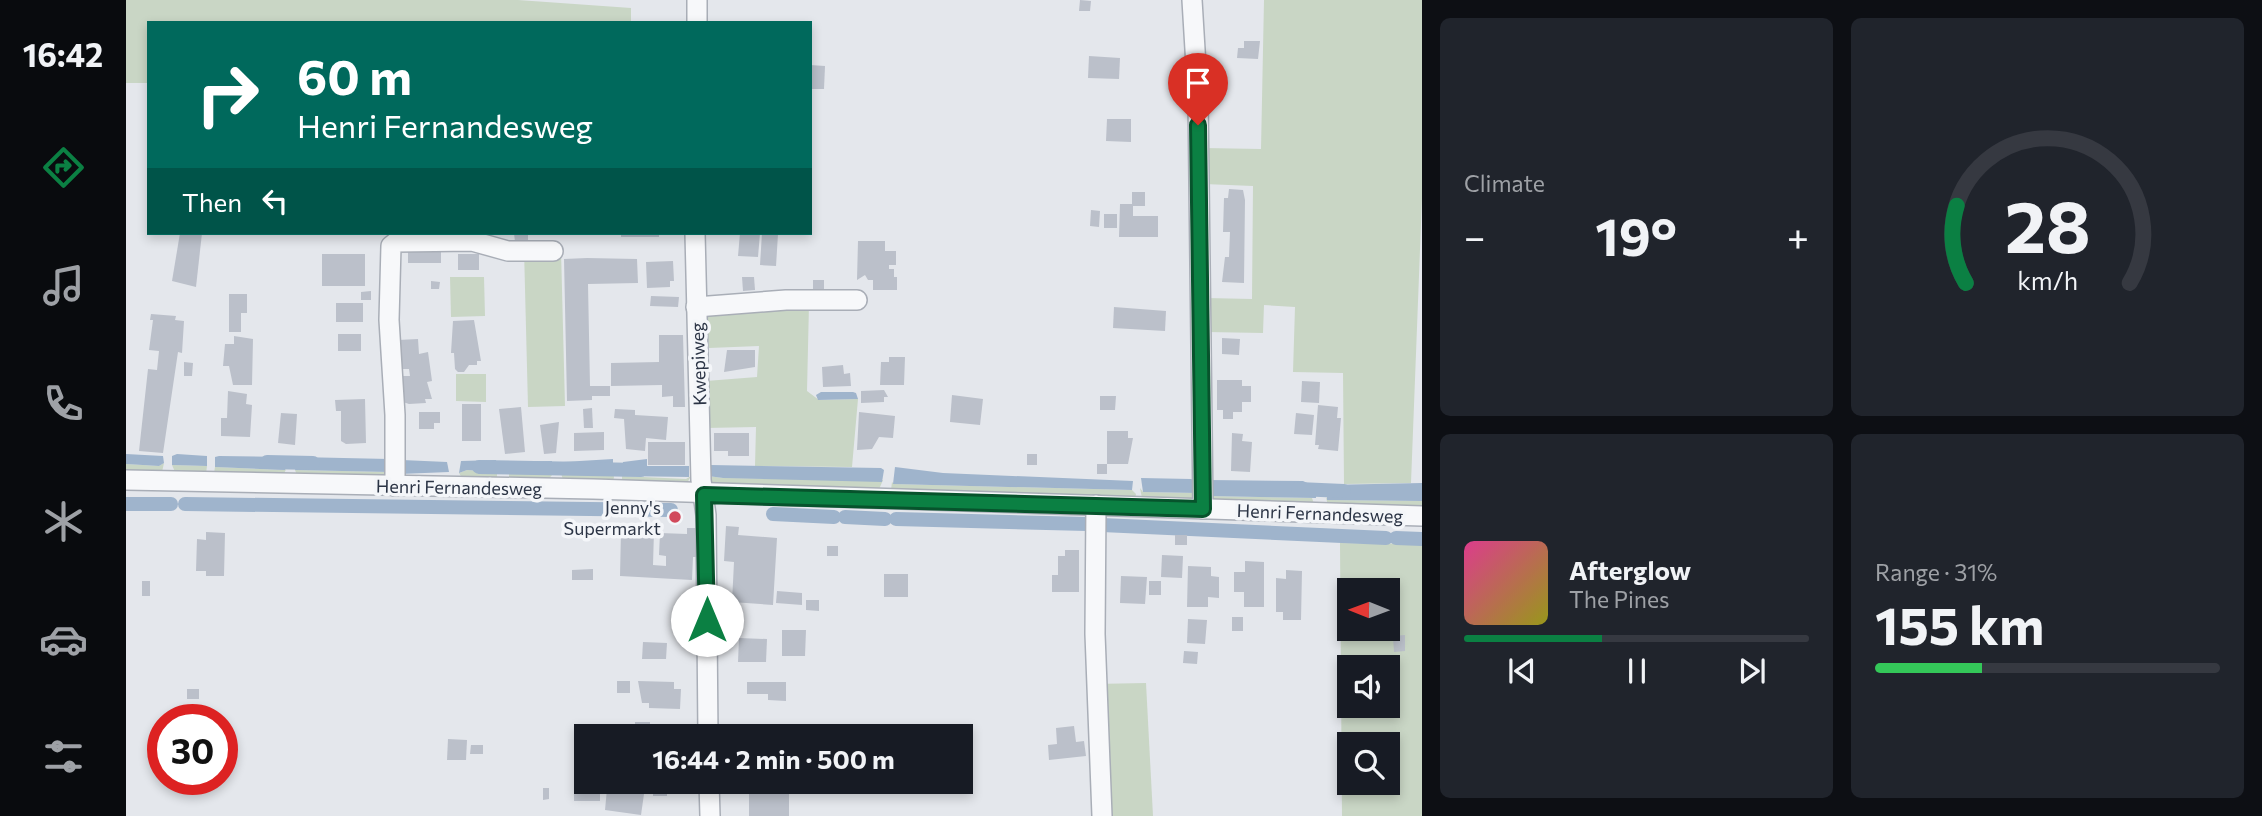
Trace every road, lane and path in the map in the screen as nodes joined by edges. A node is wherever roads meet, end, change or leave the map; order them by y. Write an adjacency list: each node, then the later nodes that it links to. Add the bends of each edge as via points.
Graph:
1 (696, 0): 3 (street)
2 (1192, 0): 11 (street, via 1198,99)
3 (697, 21)
4 (695, 235): 7 (street, Kwepiweg)
5 (553, 251): 9 (street, via 508,251 472,241 396,242 391,246)
6 (858, 300): 7 (street)
7 (696, 307): 10 (street, Kwepiweg)
8 (126, 480): 9 (street, Henri Fernandesweg)
9 (395, 486): 10 (street, Henri Fernandesweg)
10 (703, 487): 12 (street, Henri Fernandesweg); 14 (street, Kwepiweg)
11 (1204, 492): 12 (street, Henri Fernandesweg); 13 (street, Henri Fernandesweg)
12 (1096, 505): 17 (street)
13 (1422, 516)
14 (708, 724)
15 (709, 794): 16 (street)
16 (710, 816)
17 (1102, 816)

